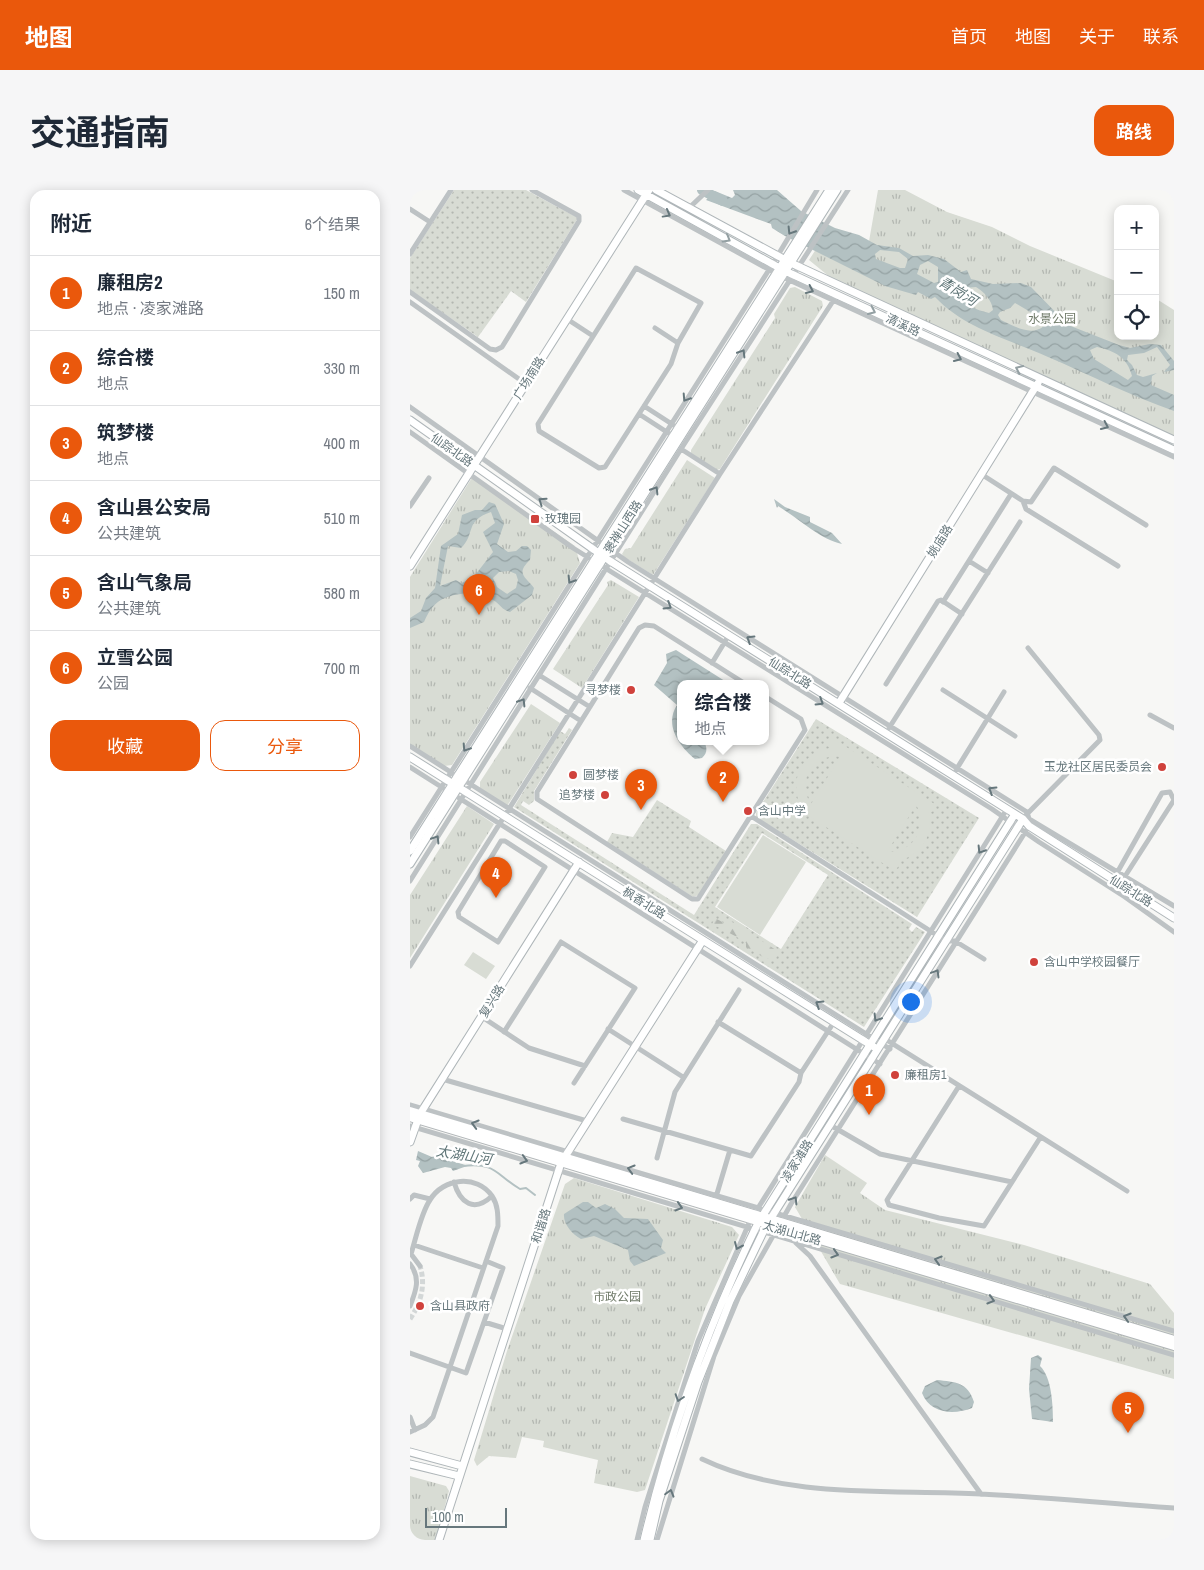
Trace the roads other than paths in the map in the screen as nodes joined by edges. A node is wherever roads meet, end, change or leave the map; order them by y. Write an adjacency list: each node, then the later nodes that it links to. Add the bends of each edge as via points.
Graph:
1 (451, 190): 15 (street)
2 (532, 190): 20 (street, via 579,216 579,221 502,347 490,349)
3 (624, 190): 11 (street)
4 (638, 190): 11 (main road, 清溪路)
5 (656, 190): 12 (main road, 清溪路)
6 (708, 190): 12 (street)
7 (817, 190): 17 (street, one-way to 17)
8 (829, 190): 14 (main road, 褒禅山西路)
9 (838, 190): 14 (main road, 褒禅山西路)
10 (848, 190): 18 (street)
11 (646, 195): 19 (main road, 清溪路, one-way to 19); 23 (main road, 广场南路)
12 (690, 208): 17 (main road, 清溪路)
13 (410, 209): 15 (street)
14 (818, 214): 18 (main road, 褒禅山西路, via 797,246)
15 (430, 222): 16 (street)
16 (410, 254)
17 (777, 256): 18 (main road, 清溪路); 19 (street)
18 (791, 263): 19 (main road, 褒禅山西路); 19 (street); 24 (main road, 清溪路)
19 (781, 272): 21 (main road, 清溪路, one-way to 21); 37 (street, one-way to 37); 38 (main road, 褒禅山西路); 44 (street, one-way to 19); 60 (main road, 褒禅山西路)
20 (410, 292)
21 (835, 298): 26 (main road, 清溪路, one-way to 26); 31 (street, one-way to 31); 50 (street)
22 (410, 302): 30 (street)
23 (567, 319): 27 (street); 30 (main road, 广场南路)
24 (928, 327): 26 (main road); 29 (main road, 清溪路, one-way to 24)
25 (654, 328): 28 (street)
26 (924, 335): 31 (main road, 清溪路)
27 (593, 336): 28 (street, via 636,268 701,303); 34 (street, via 537,428 599,468 605,467)
28 (678, 343): 32 (street, via 671,364)
29 (1041, 379): 31 (main road, 姚庙路); 36 (main road, 清溪路)
30 (526, 384): 46 (main road, 广场南路)
31 (1034, 389): 39 (main road, 清溪路); 47 (street, one-way to 47); 51 (main road, 姚庙路)
32 (644, 406): 34 (street); 37 (street)
33 (410, 407): 46 (street)
34 (640, 414): 40 (street)
35 (410, 420): 48 (main road, 仙踪北路)
36 (1133, 421): 39 (main road); 43 (main road, 清溪路)
37 (670, 422): 38 (street); 40 (street)
38 (678, 428): 42 (main road, 褒禅山西路)
39 (1129, 429): 45 (main road, 清溪路)
40 (666, 430): 42 (street); 58 (street)
41 (410, 432): 49 (street)
42 (673, 436): 60 (main road, 褒禅山西路)
43 (1174, 440)
44 (681, 449): 50 (street); 60 (street, one-way to 44)
45 (1174, 450)
46 (480, 456): 48 (main road, 广场南路); 58 (street, one-way to 46)
47 (1174, 458)
48 (474, 465): 49 (main road, 广场南路); 59 (main road, 仙踪北路)
49 (468, 474): 61 (street); 65 (main road, 广场南路)
50 (720, 474): 68 (street)
51 (981, 474): 53 (street); 80 (main road, 姚庙路)
52 (429, 478): 55 (street)
53 (1011, 494): 54 (street); 63 (street)
54 (1022, 501): 57 (street, via 1031,502 1054,468); 66 (street, via 1026,508)
55 (410, 506)
56 (1020, 522): 67 (street)
57 (1146, 525)
58 (597, 540): 59 (street); 60 (street)
59 (592, 548): 61 (street); 62 (main road, 仙踪北路)
60 (609, 549): 62 (main road, 褒禅山西路); 80 (street, one-way to 60)
61 (586, 556): 64 (street); 96 (street, one-way to 96)
62 (604, 557): 64 (main road, 褒禅山西路); 68 (main road, 仙踪北路)
63 (969, 561): 67 (street); 69 (street)
64 (600, 564): 74 (street); 96 (main road, 褒禅山西路); 107 (street, one-way to 107)
65 (410, 566)
66 (1118, 566)
67 (988, 573): 70 (street)
68 (650, 586): 71 (main road, 仙踪北路); 81 (street)
69 (943, 602): 70 (street); 76 (street, via 938,601)
70 (962, 614): 90 (street)
71 (729, 635): 73 (street); 83 (main road, 仙踪北路)
72 (1028, 648): 103 (street, via 1100,740)
73 (712, 663): 75 (street); 84 (street, via 654,626 644,624)
74 (539, 674): 77 (street); 81 (street)
75 (739, 680)
76 (886, 684)
77 (530, 688): 85 (street); 96 (street, one-way to 77)
78 (943, 690): 87 (street)
79 (1004, 692): 87 (street)
80 (843, 697): 83 (main road, 姚庙路); 90 (street)
81 (578, 699): 84 (street); 85 (street)
82 (769, 699): 106 (street, via 801,720 805,727)
83 (838, 704): 90 (main road, 仙踪北路)
84 (590, 707): 88 (street)
85 (570, 713): 88 (street); 101 (street)
86 (1150, 715): 89 (street)
87 (988, 718): 91 (street); 95 (street)
88 (582, 721): 106 (street, via 537,792 537,799 692,899 701,896)
89 (1174, 728)
90 (888, 730): 95 (main road, 仙踪北路)
91 (1015, 736)
92 (410, 746): 96 (street)
93 (410, 757): 97 (main road, 枫香北路)
94 (410, 767): 100 (street)
95 (955, 772): 102 (main road, 仙踪北路); 103 (street, one-way to 95)
96 (460, 778): 97 (main road, 褒禅山西路); 97 (street); 101 (street)
97 (456, 785): 100 (main road, 褒禅山西路); 100 (street); 105 (main road, 枫香北路)
98 (1174, 786): 99 (street)
99 (1170, 792): 120 (street, via 1162,793); 122 (street, via 1174,800)
100 (451, 793): 110 (street); 113 (street); 114 (main road, 褒禅山西路); 116 (main road, 褒禅山西路); 121 (street, one-way to 100)
101 (509, 809): 105 (street); 141 (street, one-way to 101)
102 (1007, 809): 104 (main road, 仙踪北路); 107 (street)
103 (1027, 812): 108 (street); 111 (street)
104 (1016, 814): 108 (main road, 仙踪北路); 109 (main road, 凌家滩路)
105 (505, 816): 110 (street); 115 (main road, 枫香北路)
106 (751, 816): 125 (street)
107 (1002, 816): 109 (street); 125 (street, one-way to 125)
108 (1024, 819): 111 (main road, 仙踪北路); 112 (main road, 凌家滩路)
109 (1010, 822): 112 (street); 127 (main road, 凌家滩路)
110 (500, 824): 117 (street); 118 (street)
111 (1029, 826): 112 (street); 120 (main road, 仙踪北路); 123 (street); 126 (street); 130 (street)
112 (1018, 828): 129 (main road, 凌家滩路)
113 (410, 837)
114 (410, 851)
115 (579, 862): 117 (main road, 复兴路); 128 (main road, 枫香北路)
116 (410, 864)
117 (574, 870): 131 (street); 135 (main road, 复兴路)
118 (468, 873): 119 (street); 133 (street)
119 (478, 879): 119 (street, via 458,915 498,942 544,867 501,841)
120 (1113, 880): 122 (main road, 仙踪北路)
121 (410, 881)
122 (1120, 884): 124 (main road, 仙踪北路)
123 (1174, 906)
124 (1174, 918)
125 (931, 931): 127 (street); 141 (street, one-way to 141)
126 (1174, 932)
127 (939, 936): 129 (street); 141 (main road, 凌家滩路)
128 (703, 940): 131 (main road, 和谐路); 137 (main road, 枫香北路)
129 (946, 941): 130 (street); 142 (main road, 凌家滩路)
130 (955, 941): 132 (street); 144 (street, one-way to 130)
131 (698, 948): 139 (street); 143 (main road, 和谐路)
132 (984, 959)
133 (410, 966)
134 (739, 990): 136 (street)
135 (482, 1017): 140 (street); 152 (main road, 复兴路)
136 (718, 1022): 150 (street); 151 (street)
137 (834, 1022): 139 (street); 141 (main road, 枫香北路)
138 (608, 1029): 140 (street, via 634,988 561,942); 143 (street); 149 (street)
139 (828, 1031): 145 (street); 150 (street)
140 (504, 1032): 149 (street, via 529,1048)
141 (869, 1040): 142 (main road, 枫香北路); 145 (street); 146 (main road, 凌家滩路)
142 (881, 1044): 144 (street); 147 (main road, 凌家滩路)
143 (635, 1046): 151 (street); 159 (main road, 和谐路)
144 (891, 1047): 148 (street); 154 (street)
145 (858, 1050): 146 (street); 177 (street)
146 (864, 1054): 147 (street); 178 (main road, 凌家滩路)
147 (872, 1059): 148 (street); 160 (main road, 凌家滩路)
148 (880, 1064): 161 (street)
149 (585, 1066): 153 (street)
150 (801, 1073): 165 (street, via 799,1082 751,1156)
151 (683, 1077): 162 (street, via 675,1092)
152 (442, 1079): 157 (main road, 复兴路); 159 (street)
153 (574, 1083)
154 (959, 1086): 163 (street); 167 (street)
155 (410, 1105): 157 (street)
156 (410, 1111): 157 (main road, 太湖山北路)
157 (416, 1119): 164 (main road, 复兴路); 168 (main road, 太湖山北路); 168 (street, one-way to 168)
158 (623, 1119): 162 (street)
159 (587, 1121): 168 (main road, 和谐路)
160 (830, 1125): 161 (street); 179 (main road, 凌家滩路)
161 (838, 1130): 167 (street, via 880,1154 907,1162); 180 (street, one-way to 161)
162 (665, 1131): 165 (street); 166 (street)
163 (1040, 1138): 170 (street); 171 (street)
164 (410, 1142)
165 (730, 1150): 172 (street)
166 (657, 1158)
167 (912, 1160): 170 (street); 170 (street, via 887,1200 889,1205 984,1226)
168 (563, 1161): 172 (street, one-way to 168); 176 (main road, 太湖山北路); 181 (main road, 太湖山北路, one-way to 181); 193 (main road, 和谐路)
169 (454, 1182): 173 (street, via 476,1183); 173 (street, via 460,1198 468,1203 476,1205); 175 (street)
170 (1012, 1182)
171 (1127, 1191)
172 (717, 1195): 176 (street); 177 (street)
173 (492, 1196): 187 (street, via 498,1213 498,1226)
174 (410, 1199): 175 (street, via 414,1194)
175 (430, 1199): 185 (street)
176 (715, 1204): 181 (main road, 太湖山北路)
177 (758, 1207): 178 (street); 181 (street)
178 (767, 1209): 179 (street); 181 (main road, 凌家滩路)
179 (775, 1212): 180 (street); 182 (main road, 凌家滩路)
180 (786, 1215): 183 (street); 194 (street, one-way to 180)
181 (754, 1222): 182 (main road, 太湖山北路); 182 (street); 210 (street, one-way to 210, via 698,1340 644,1507); 211 (main road, 凌家滩路, via 693,1380)
182 (766, 1226): 183 (main road, 太湖山北路); 183 (street); 212 (main road, 凌家滩路, via 730,1301 698,1382 659,1501)
183 (777, 1229): 184 (street); 195 (main road, 太湖山北路); 196 (main road, 太湖山北路); 213 (street, one-way to 183, via 714,1356 740,1296)
184 (794, 1241): 198 (street, one-way to 198); 207 (street, via 810,1256)
185 (414, 1245): 186 (street); 190 (street)
186 (410, 1254): 189 (street)
187 (486, 1261): 190 (street); 192 (street, via 503,1268)
188 (410, 1264): 191 (street, via 417,1280)
189 (420, 1266)
190 (483, 1268): 199 (street)
191 (410, 1306)
192 (484, 1322): 193 (street); 199 (street, via 466,1373)
193 (507, 1329): 205 (main road, 和谐路)
194 (1174, 1331)
195 (1174, 1340)
196 (1174, 1346)
197 (410, 1353): 199 (street)
198 (1174, 1355)
199 (448, 1366): 201 (street, via 433,1417)
200 (410, 1417): 201 (street)
201 (413, 1431)
202 (410, 1452): 205 (main road)
203 (702, 1459): 207 (street, via 728,1472 796,1485 855,1492)
204 (410, 1464): 206 (main road)
205 (462, 1466): 206 (main road, 和谐路)
206 (459, 1476): 209 (main road, 和谐路)
207 (981, 1494): 208 (street)
208 (1174, 1508)
209 (439, 1540)
210 (637, 1540)
211 (644, 1540)
212 (650, 1540)
213 (657, 1540)

